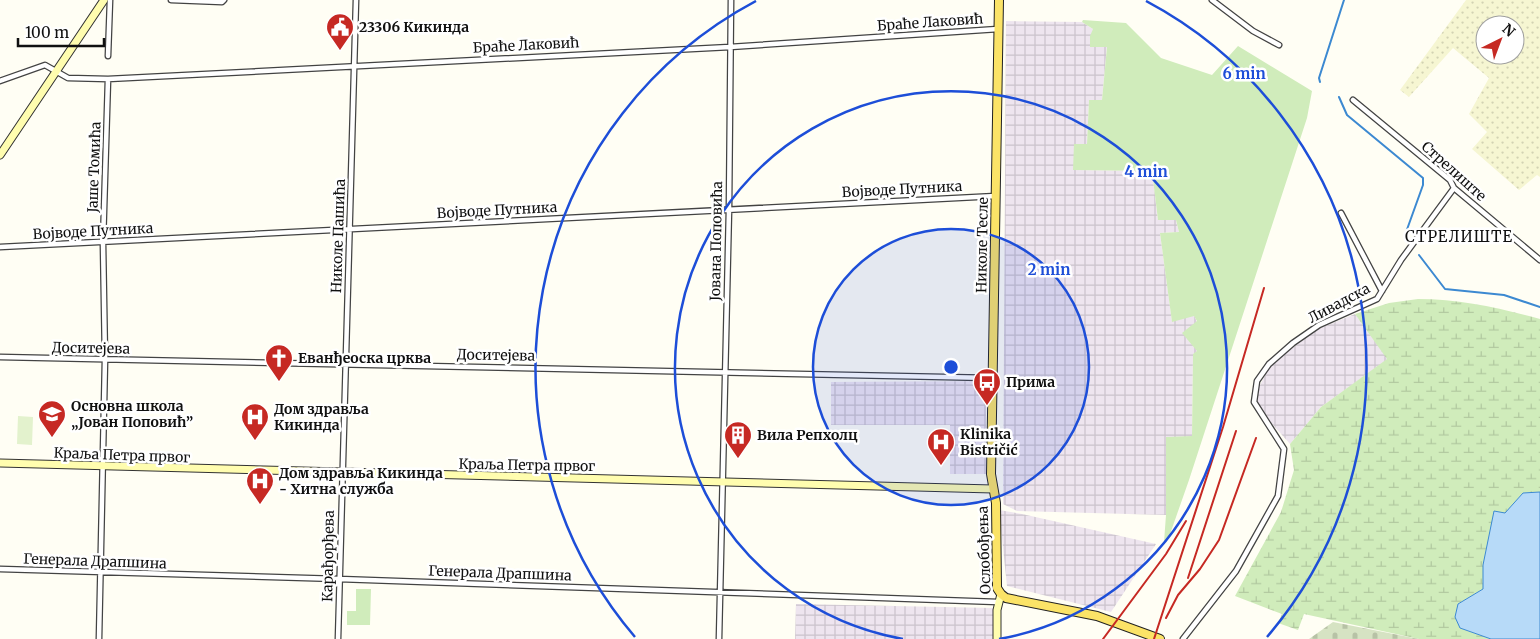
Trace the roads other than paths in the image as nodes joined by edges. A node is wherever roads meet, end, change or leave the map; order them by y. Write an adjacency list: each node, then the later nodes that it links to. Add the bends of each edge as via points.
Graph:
1 (104, 0): 14 (street)
2 (110, 0): 12 (street)
3 (171, 0): 4 (street)
4 (224, 0)
5 (356, 0): 13 (street, Николе Пашића)
6 (731, 0): 11 (street, Јована Поповића)
7 (999, 0): 9 (main road, Николе Тесле)
8 (1212, 0): 10 (street, via 1253,31)
9 (998, 29): 11 (street, Браће Лаковић); 20 (main road, Николе Тесле)
10 (1279, 45)
11 (730, 46): 13 (street, Браће Лаковић); 21 (street, Јована Поповића)
12 (108, 56)
13 (355, 65): 15 (street, Браће Лаковић); 23 (street, Николе Пашића)
14 (56, 71): 15 (street, Браће Лаковић, via 68,78); 16 (street, Браће Лаковић, via 40,66); 18 (street)
15 (108, 78): 24 (street, Јаше Томића)
16 (0, 81)
17 (1353, 100): 19 (street, Стрелиште, via 1450,180)
18 (0, 155)
19 (1454, 188): 26 (street, Стрелиште); 27 (street, Ливадска, via 1401,260)
20 (996, 196): 21 (street, Војводе Путника); 32 (main road, Николе Тесле)
21 (729, 209): 23 (street, Војводе Путника); 31 (street, Јована Поповића)
22 (1341, 213): 27 (street)
23 (350, 229): 24 (street, Војводе Путника); 30 (street, Николе Пашића)
24 (103, 242): 25 (street, Војводе Путника); 29 (street, Јаше Томића)
25 (0, 246)
26 (1540, 260)
27 (1382, 292): 48 (street, Ливадска, via 1377,299 1319,325 1293,343 1269,364 1257,381 1254,402 1284,449 1281,486 1236,570)
28 (0, 357): 29 (street, Доситејева)
29 (105, 359): 30 (street, Доситејева); 34 (street, Јаше Томића)
30 (346, 363): 31 (street, Доситејева); 35 (street, Николе Пашића)
31 (724, 372): 32 (street, Доситејева); 36 (street, Јована Поповића)
32 (992, 378): 37 (main road, Николе Тесле)
33 (0, 463): 34 (street, Краља Петра првог)
34 (103, 467): 35 (street, Краља Петра првог); 39 (street, Јаше Томића)
35 (342, 473): 36 (street, Краља Петра првог); 40 (street, Карађорђева)
36 (721, 483): 37 (street, Краља Петра првог); 41 (street, Јована Поповића)
37 (992, 490): 42 (main road, Ослобођења, via 996,504)
38 (0, 569): 39 (street, Генерала Драпшина)
39 (101, 572): 40 (street, Генерала Драпшина); 43 (street, Јаше Томића)
40 (339, 579): 41 (street, Генерала Драпшина); 44 (street, Карађорђева)
41 (720, 592): 42 (street, Генерала Драпшина); 45 (street, Јована Поповића)
42 (1000, 598): 46 (street, Ослобођења); 47 (main road, via 1097,616)
43 (99, 639)
44 (338, 639)
45 (719, 639)
46 (997, 639)
47 (1160, 639)
48 (1183, 639)

